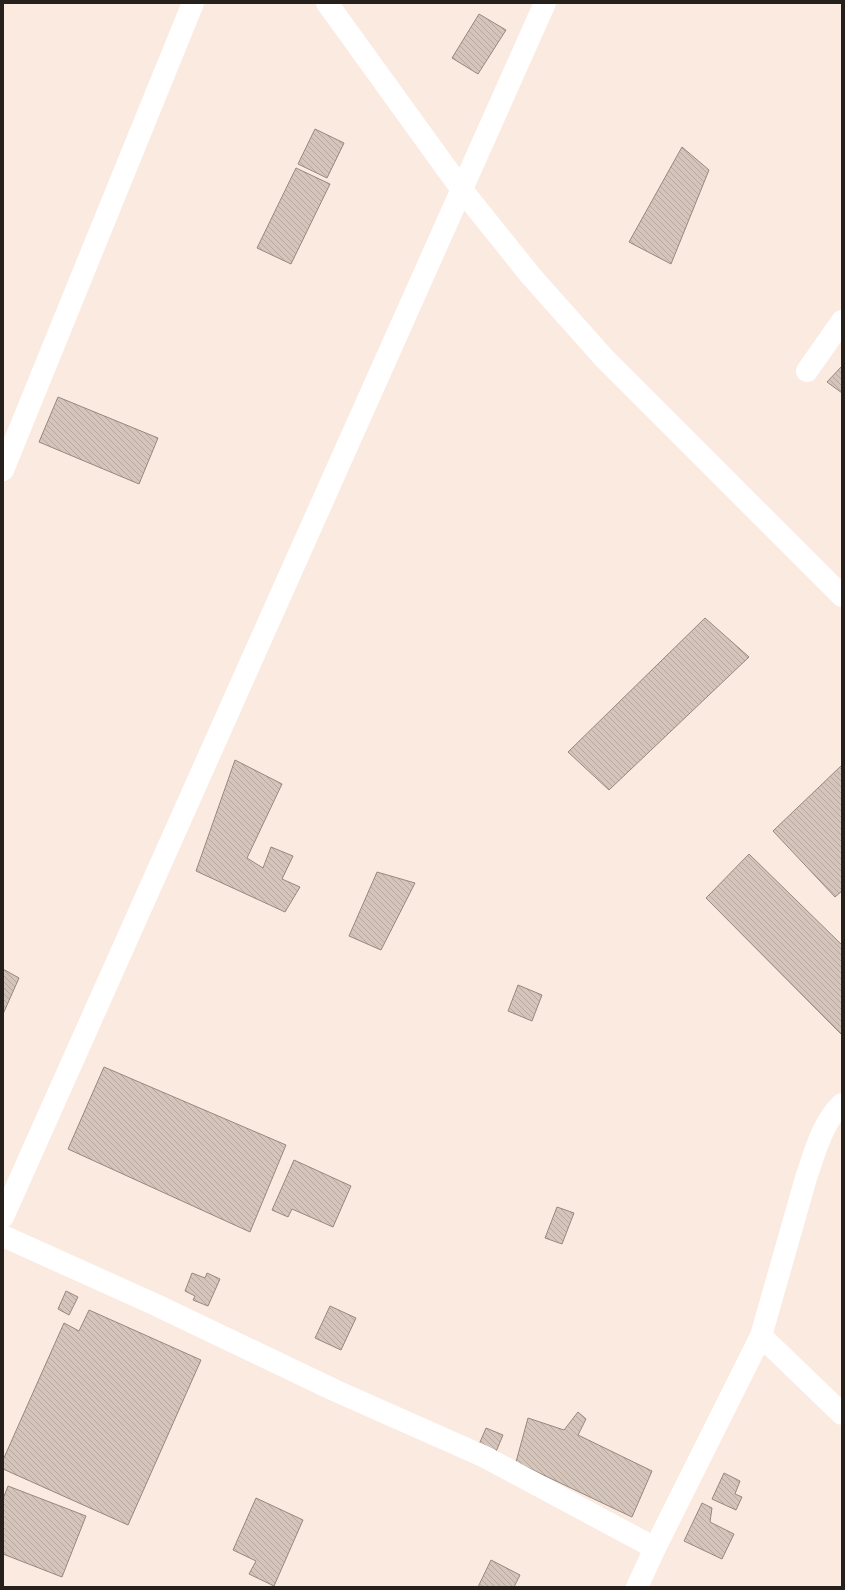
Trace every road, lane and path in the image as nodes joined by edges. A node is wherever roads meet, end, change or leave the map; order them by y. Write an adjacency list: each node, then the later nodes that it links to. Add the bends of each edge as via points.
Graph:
1 (193, 3): 7 (street)
2 (327, 3): 4 (street)
3 (545, 3): 4 (street)
4 (462, 190): 8 (street, via 531,276 604,358); 10 (street)
5 (842, 321): 6 (street)
6 (807, 371)
7 (3, 470)
8 (842, 596)
9 (842, 1104): 12 (street, via 826,1127 813,1156)
10 (3, 1218)
11 (3, 1236): 14 (street, via 485,1458)
12 (761, 1336): 13 (street); 14 (street)
13 (842, 1414)
14 (655, 1548): 15 (street)
15 (637, 1587)

